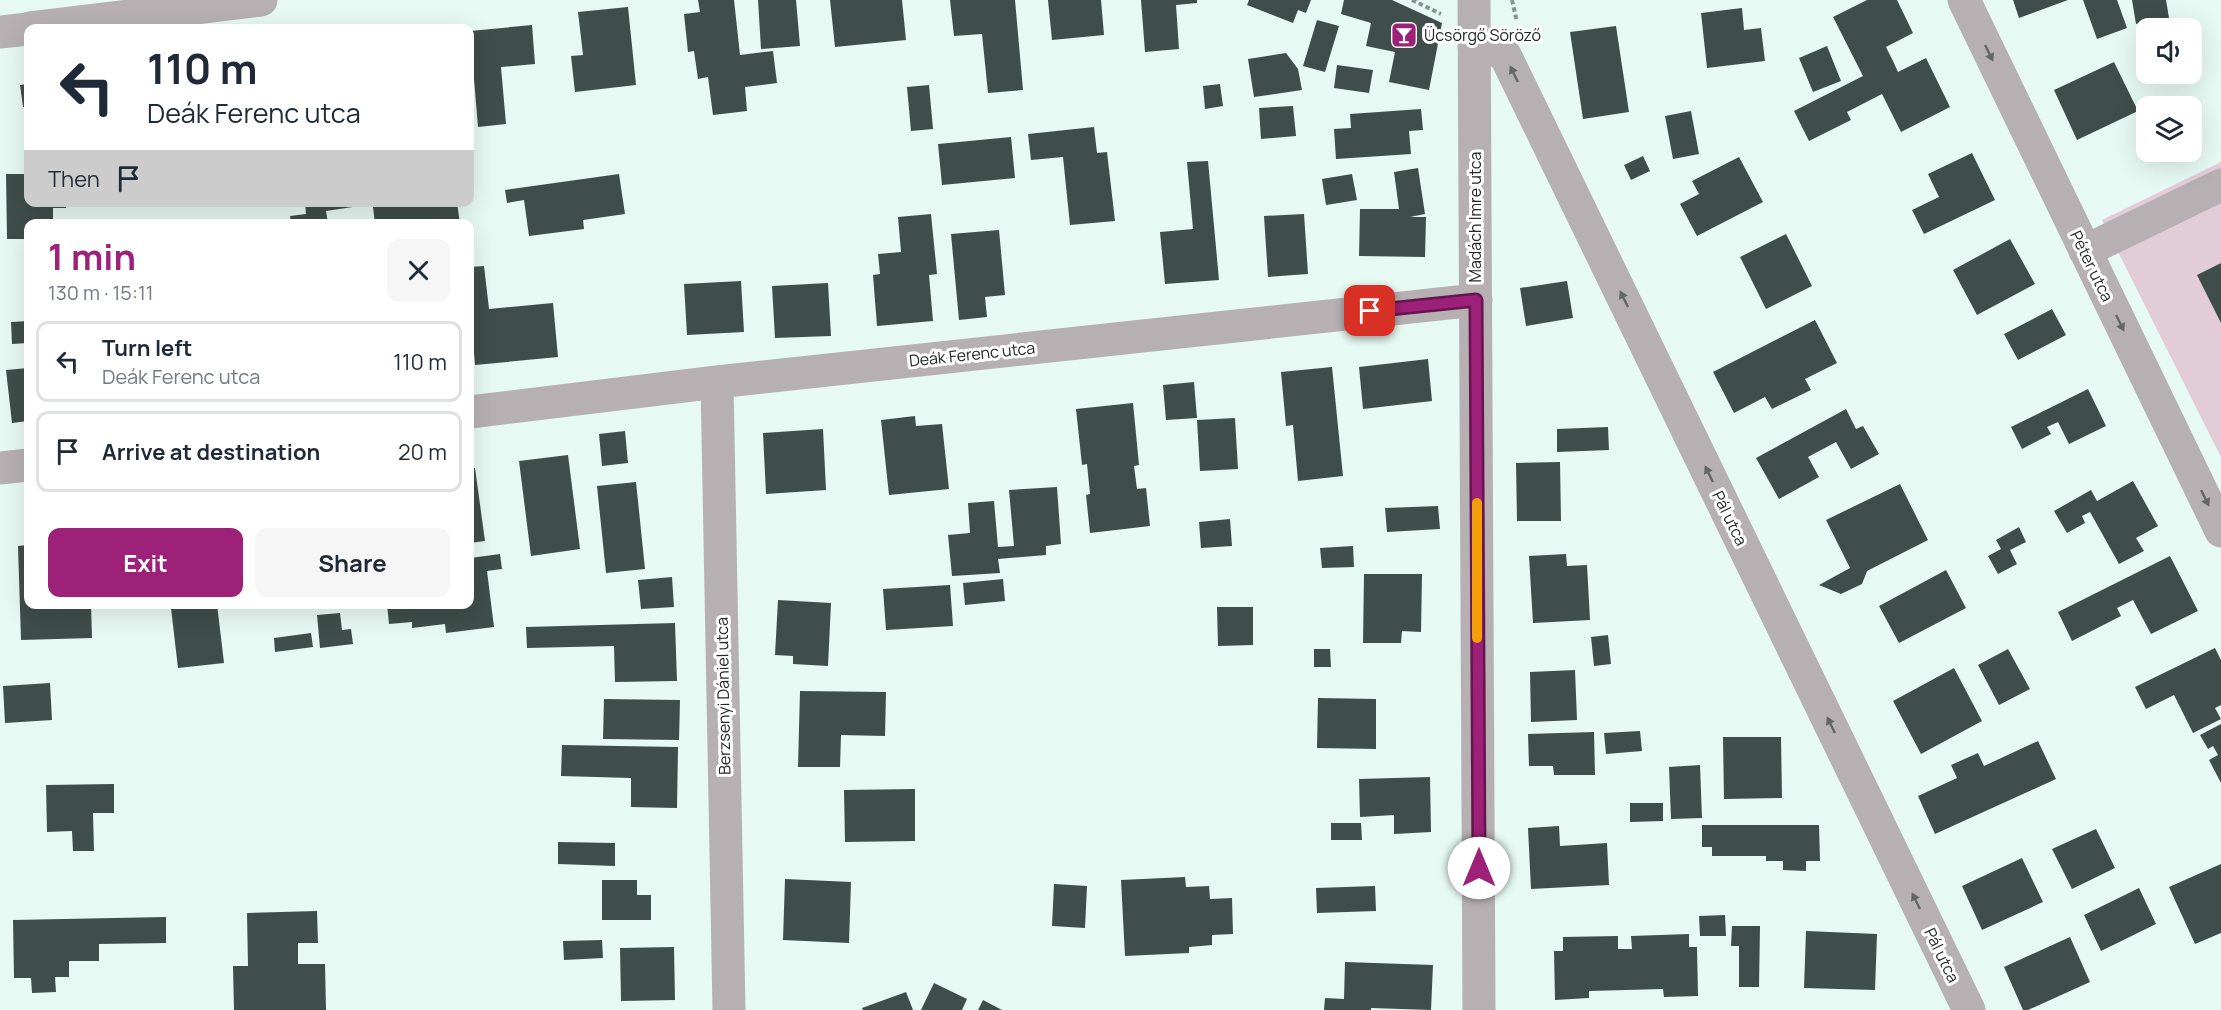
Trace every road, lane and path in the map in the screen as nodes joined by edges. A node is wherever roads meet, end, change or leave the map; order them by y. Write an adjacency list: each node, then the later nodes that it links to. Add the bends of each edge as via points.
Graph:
1 (261, 0): 4 (street)
2 (1474, 0): 7 (street, Madách Imre utca)
3 (1964, 0): 9 (street, Péter utca, one-way to 9)
4 (69, 24)
5 (24, 30): 6 (street)
6 (0, 32)
7 (1474, 47): 10 (street, Madách Imre utca); 18 (street, Pál utca, one-way to 7, via 1505,56 1493,49)
8 (2221, 185): 9 (street)
9 (2085, 250): 15 (street, Péter utca, one-way to 15)
10 (1476, 300): 11 (street, Deák Ferenc utca); 17 (street, Madách Imre utca)
11 (717, 382): 12 (street, Deák Ferenc utca); 16 (street, Berzsenyi Dániel utca)
12 (474, 412)
13 (24, 465): 14 (street)
14 (0, 468)
15 (2221, 531)
16 (729, 1010)
17 (1479, 1010)
18 (1969, 1010)

